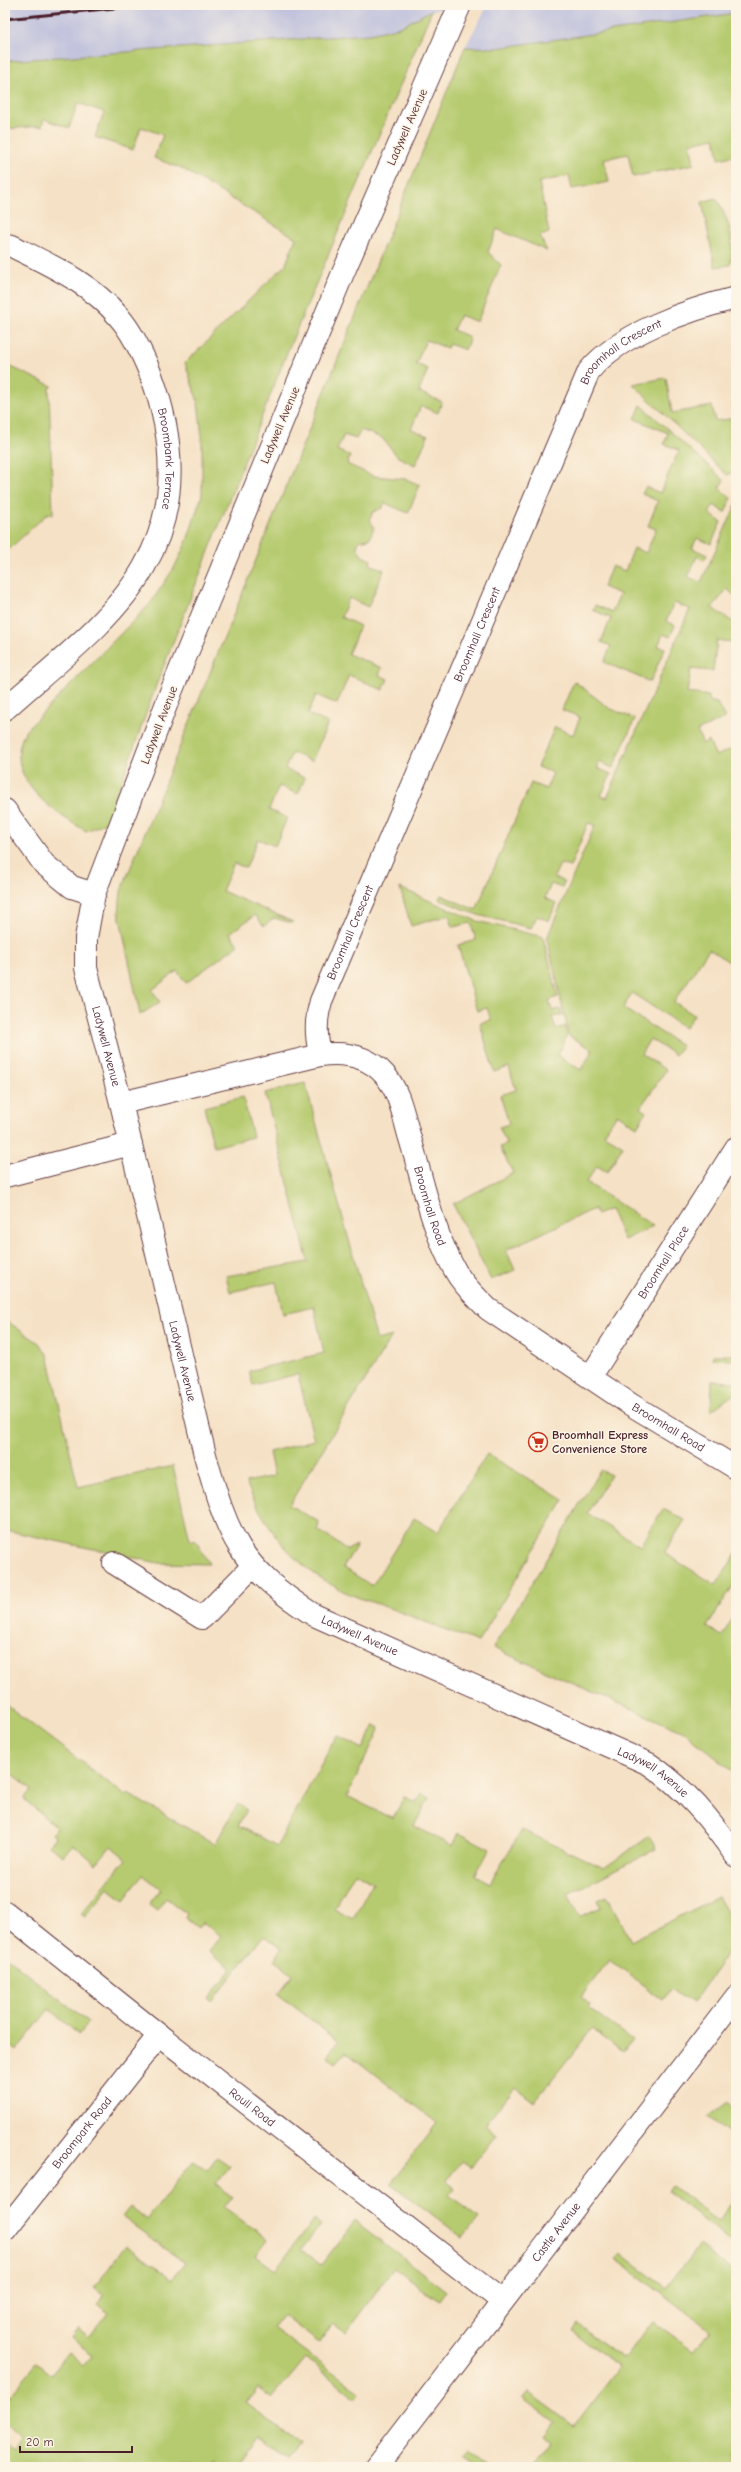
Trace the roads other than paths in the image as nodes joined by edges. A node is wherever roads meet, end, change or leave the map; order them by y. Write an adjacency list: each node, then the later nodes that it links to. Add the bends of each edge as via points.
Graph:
1 (460, 5): 6 (street, Ladywell Avenue, via 264,462 171,692)
2 (5, 245): 4 (street, Broombank Terrace, via 19,249 81,282 119,316 134,338 157,390 171,459 167,508 156,543 144,568 104,619)
3 (736, 298): 7 (street, Broomhall Crescent, via 687,313 630,339 608,351 589,371 321,1001 315,1032)
4 (5, 709)
5 (5, 810): 6 (street, via 44,864 72,887)
6 (94, 894): 8 (street, Ladywell Avenue, via 86,938 86,968)
7 (320, 1055): 8 (street, Broomhall Road); 12 (street, Broomhall Road, via 346,1054 359,1057 375,1065 395,1088 438,1233 457,1273 471,1292 488,1310)
8 (121, 1103): 9 (street, Ladywell Avenue)
9 (130, 1144): 11 (street); 15 (street, Ladywell Avenue, via 215,1492 229,1531)
10 (736, 1148): 12 (street, Broomhall Place)
11 (5, 1176)
12 (591, 1376): 13 (street, Broomhall Road, via 630,1404)
13 (736, 1468)
14 (114, 1563): 15 (street, via 202,1618)
15 (253, 1566): 16 (street, Ladywell Avenue, via 280,1591 314,1615 649,1764 675,1782 693,1800)
16 (736, 1856)
17 (5, 1912): 19 (street, Roull Road)
18 (736, 1997): 21 (street, Castle Avenue)
19 (159, 2035): 20 (street, Broompark Road); 21 (street, Roull Road)
20 (5, 2230)
21 (502, 2301): 22 (street, Castle Avenue)
22 (376, 2467)

